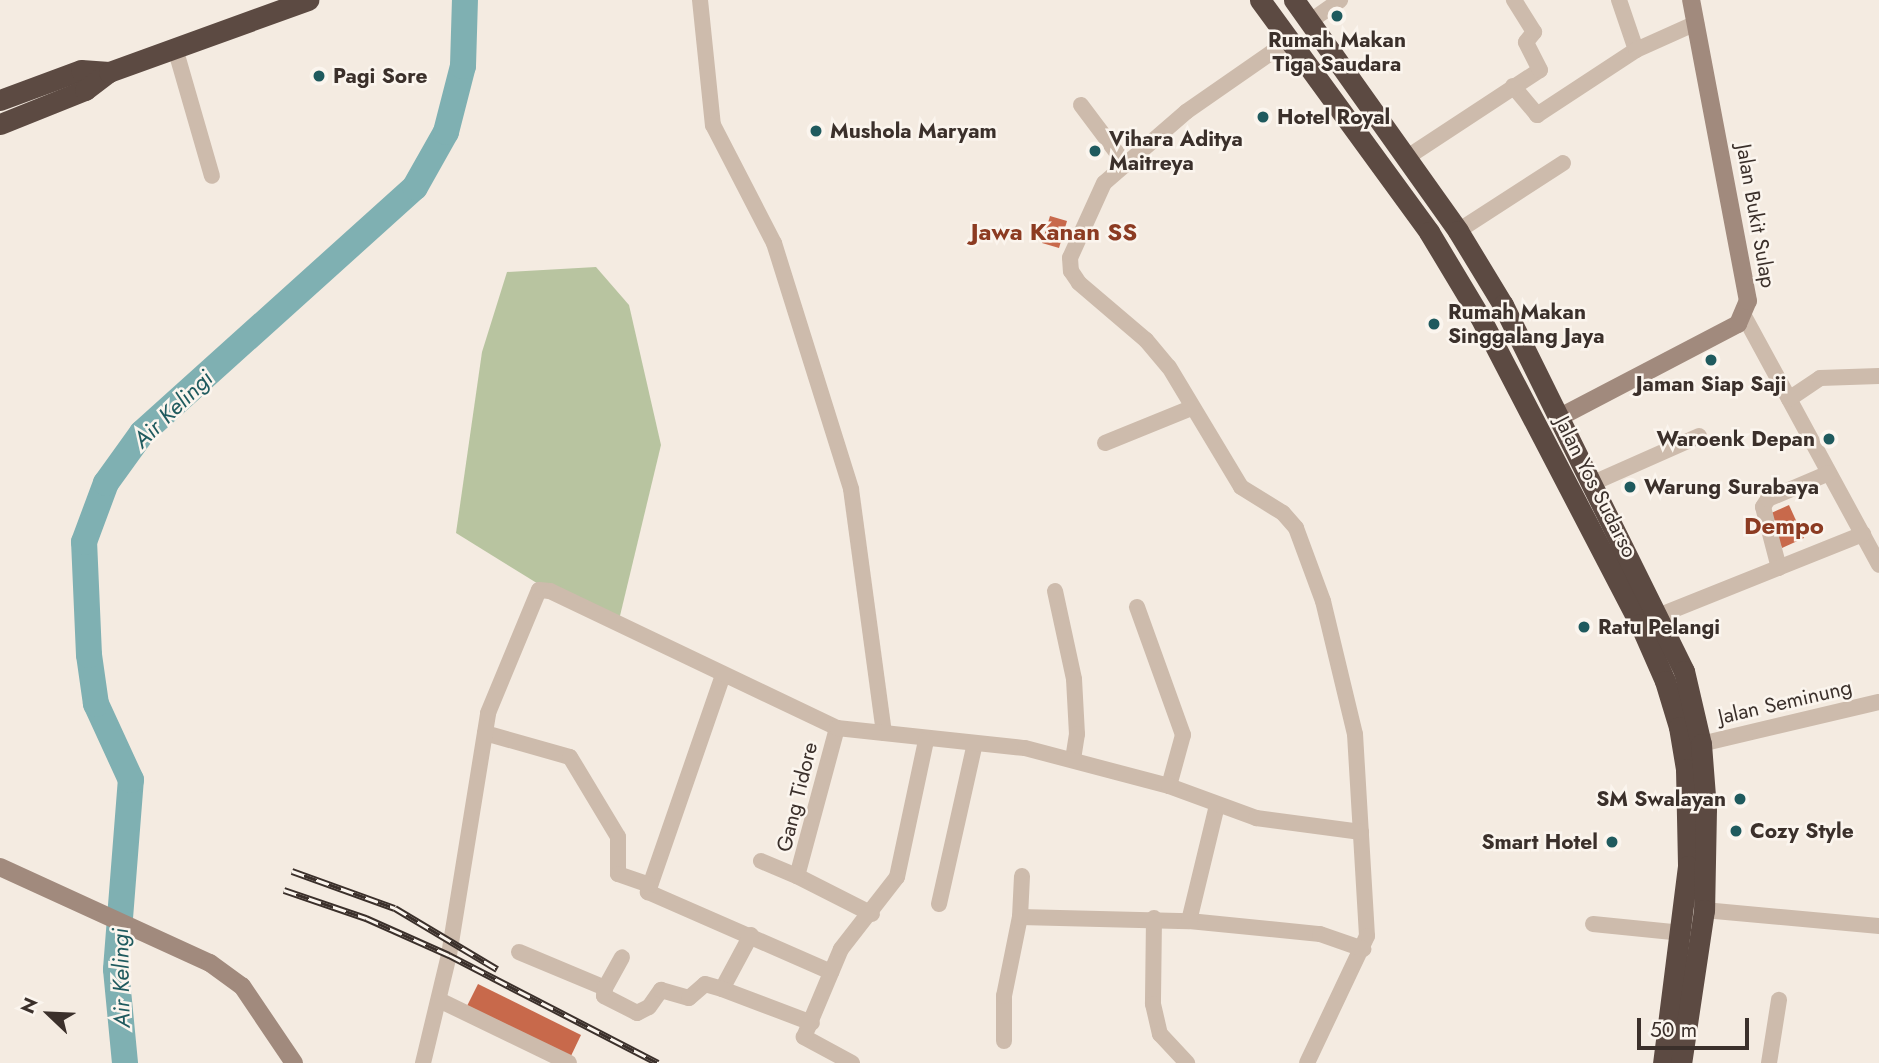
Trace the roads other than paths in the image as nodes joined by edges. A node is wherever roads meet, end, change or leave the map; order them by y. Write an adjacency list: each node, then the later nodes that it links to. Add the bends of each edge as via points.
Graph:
1 (308, 0): 12 (highway)
2 (699, 0): 44 (street, via 713,125 774,243 851,489)
3 (1260, 0): 11 (highway, Jalan Yos Sudarso)
4 (1294, 0): 9 (highway, Jalan Yos Sudarso)
5 (1340, 0): 9 (street)
6 (1514, 0): 15 (street, via 1534,32 1527,43 1541,66)
7 (1619, 0): 13 (street)
8 (1691, 0): 10 (street, Jalan Bukit Sulap)
9 (1309, 22): 19 (highway, Jalan Yos Sudarso)
10 (1696, 23): 13 (street); 24 (street, Jalan Bukit Sulap, via 1746,288)
11 (1288, 41): 21 (street, via 1186,112); 29 (highway, Jalan Yos Sudarso, via 1429,232)
12 (175, 48): 14 (highway); 22 (street)
13 (1636, 50): 15 (street, via 1537,115)
14 (108, 72): 16 (highway, via 81,70); 18 (highway, via 85,90)
15 (1514, 86): 19 (street)
16 (0, 100)
17 (1081, 106): 21 (street)
18 (0, 124)
19 (1406, 158): 23 (highway, Jalan Yos Sudarso)
20 (1563, 163): 23 (street)
21 (1126, 165): 27 (street, via 1104,183 1081,226 1070,258 1071,271 1169,367)
22 (212, 176)
23 (1458, 231): 28 (highway, Jalan Yos Sudarso, via 1503,305)
24 (1744, 316): 26 (street); 28 (street, Jalan Bukit Sulap, via 1738,324)
25 (1879, 376): 26 (street, via 1820,378)
26 (1789, 399): 32 (street)
27 (1191, 408): 31 (street); 52 (street, via 1241,486 1283,513 1304,545 1355,734)
28 (1560, 417): 29 (highway); 33 (highway, Jalan Yos Sudarso)
29 (1538, 427): 51 (highway, Jalan Yos Sudarso, via 1665,681)
30 (1699, 436): 33 (street)
31 (1105, 443)
32 (1829, 473): 34 (street); 36 (street, via 1768,499 1763,507)
33 (1593, 483): 39 (highway, Jalan Yos Sudarso)
34 (1869, 536): 35 (street); 36 (street)
35 (1879, 565)
36 (1779, 568): 39 (street)
37 (1055, 592): 48 (street, via 1074,679 1077,734)
38 (1137, 607): 49 (street, via 1183,735)
39 (1658, 616): 47 (highway, Jalan Yos Sudarso, via 1684,671)
40 (723, 676): 42 (street); 43 (street, via 550,591 539,590 491,703); 57 (street)
41 (1879, 702): 47 (street, Jalan Seminung)
42 (836, 728): 44 (street); 55 (street, Gang Tidore)
43 (485, 733): 57 (street, via 570,757 618,837 618,874); 75 (street)
44 (884, 733): 45 (street)
45 (926, 740): 46 (street); 60 (street, via 901,864)
46 (975, 743): 48 (street); 58 (street)
47 (1701, 744): 51 (highway, Jalan Yos Sudarso)
48 (1073, 759): 49 (street)
49 (1169, 786): 50 (street)
50 (1217, 805): 52 (street, via 1256,818); 63 (street)
51 (1697, 810): 59 (highway, Jalan Yos Sudarso); 66 (highway, Jalan Yos Sudarso)
52 (1361, 832): 68 (street, via 1367,936)
53 (761, 860): 55 (street)
54 (0, 867): 79 (street, via 175,945 242,986)
55 (797, 876): 60 (street, Gang Tidore)
56 (1022, 876): 61 (street)
57 (650, 885): 67 (street, via 650,894)
58 (939, 904)
59 (1704, 910): 65 (street); 85 (highway, Jalan Yos Sudarso)
60 (872, 914): 71 (street, via 847,940)
61 (1020, 917): 62 (street); 77 (street, via 1004,996)
62 (1154, 918): 63 (street); 78 (street, via 1153,1004 1160,1034)
63 (1189, 920): 68 (street, via 1320,934)
64 (1594, 924): 66 (street)
65 (1879, 926)
66 (1683, 933): 84 (highway, Jalan Yos Sudarso)
67 (751, 935): 71 (street); 73 (street)
68 (1363, 949): 83 (street)
69 (519, 952): 72 (street)
70 (622, 957): 72 (street)
71 (831, 972): 76 (street)
72 (605, 988): 73 (street, via 605,997 641,1013 661,990 688,998 705,984)
73 (722, 989): 76 (street)
74 (1779, 1000): 86 (street)
75 (441, 1001): 80 (street); 81 (street)
76 (811, 1023): 82 (street, via 804,1037)
77 (1004, 1041)
78 (1184, 1062)
79 (294, 1063)
80 (423, 1063)
81 (569, 1063)
82 (852, 1063)
83 (1307, 1063)
84 (1663, 1063)
85 (1681, 1063)
86 (1769, 1063)

